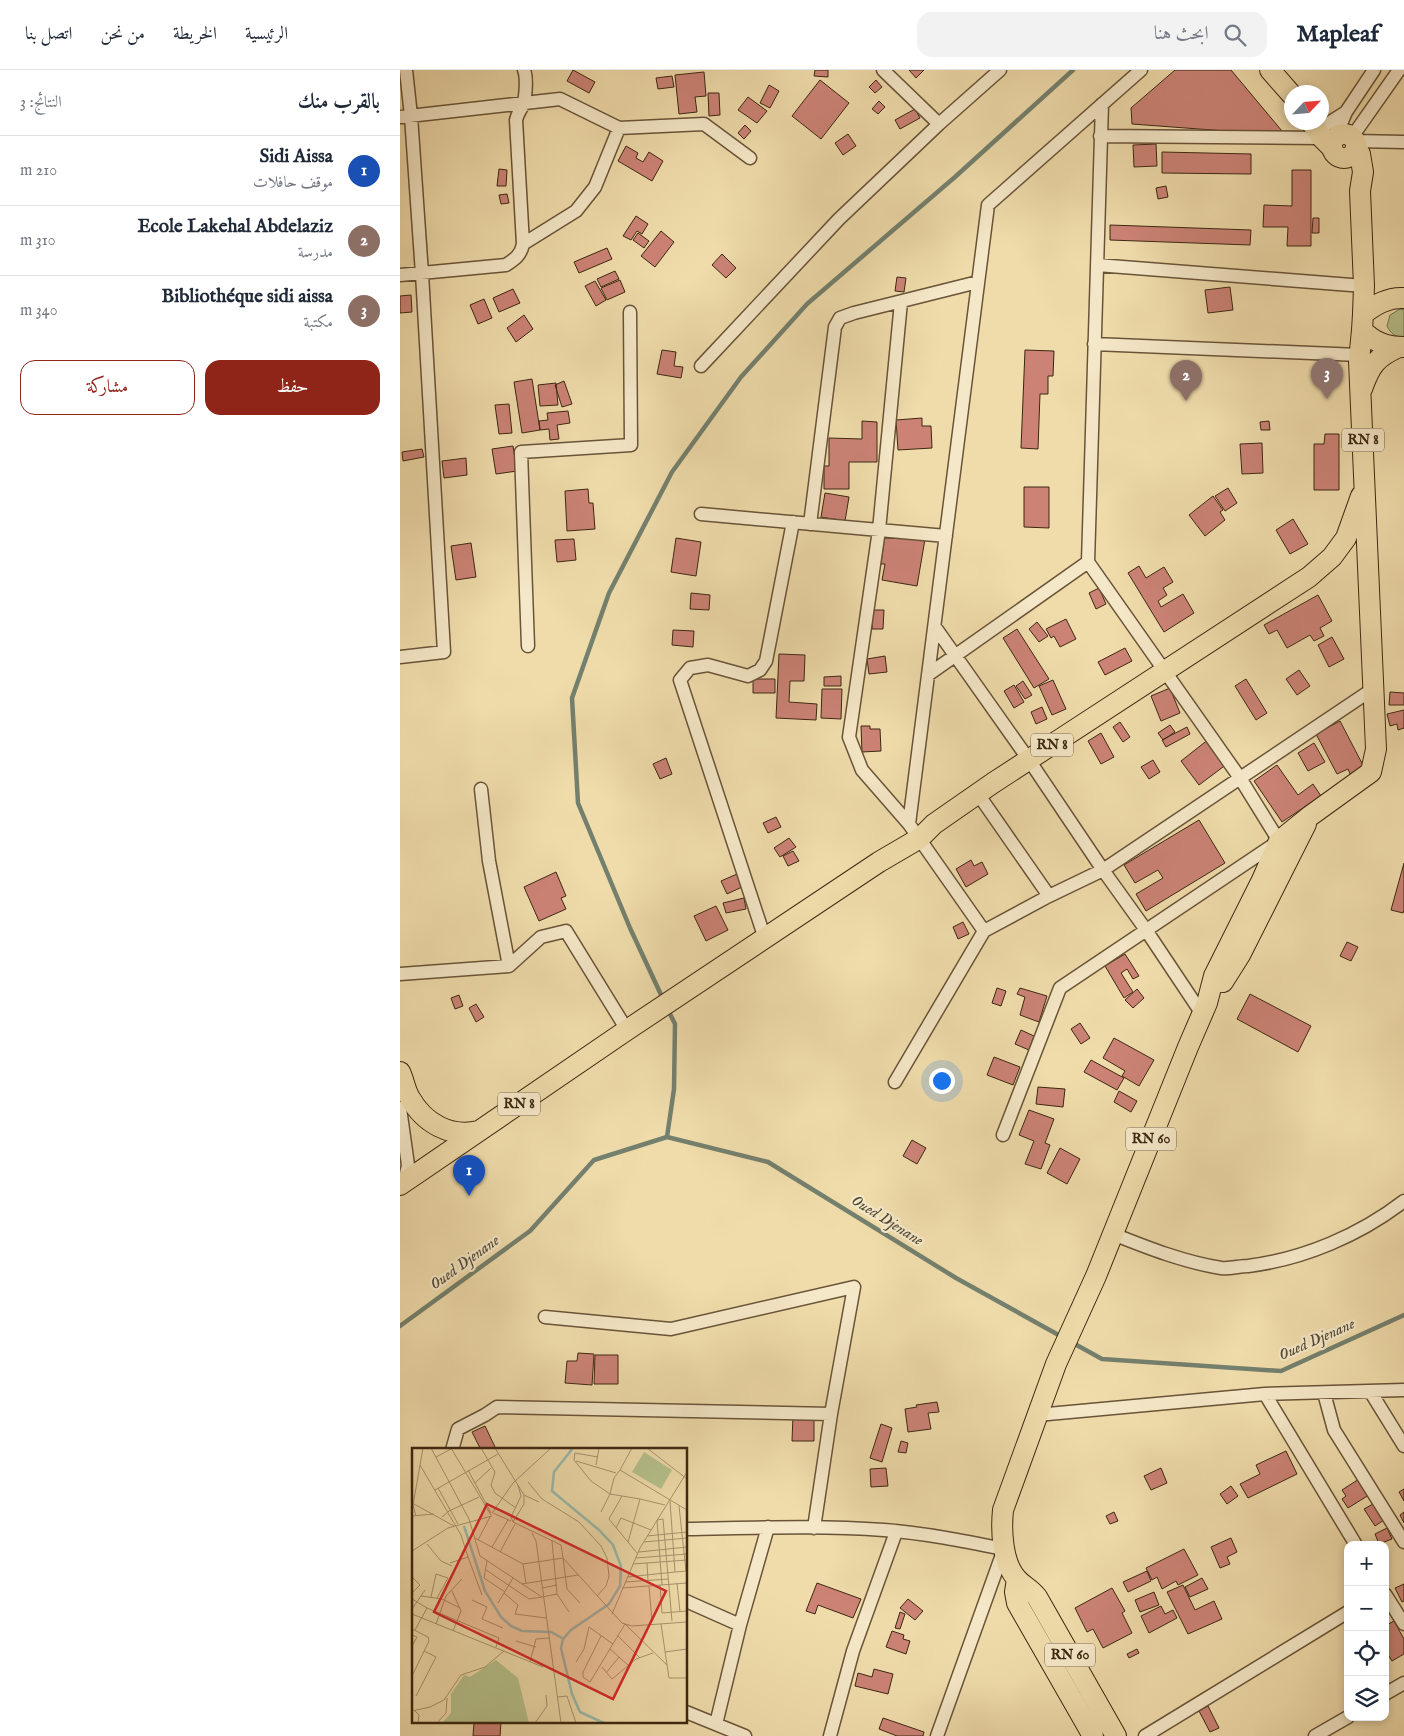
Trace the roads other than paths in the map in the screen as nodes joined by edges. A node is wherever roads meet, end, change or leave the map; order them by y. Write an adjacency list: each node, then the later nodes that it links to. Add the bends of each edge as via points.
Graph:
1 (406, 70): 12 (street)
2 (524, 70): 10 (street)
3 (884, 70): 13 (street)
4 (1000, 70): 13 (street)
5 (1140, 70): 11 (street)
6 (1270, 70): 9 (main road)
7 (1374, 70): 16 (street, via 1346,112)
8 (1399, 70): 16 (street)
9 (1284, 87)
10 (524, 104): 12 (street); 14 (street, via 560,99); 20 (street, via 516,120)
11 (1102, 104): 15 (street); 24 (street, via 988,204)
12 (405, 117): 22 (street)
13 (939, 124): 33 (street, via 839,219)
14 (619, 128): 18 (street, via 704,124); 20 (street, via 595,187 576,211)
15 (1100, 136): 16 (street); 21 (street)
16 (1335, 137): 17 (street); 19 (main road, via 1360,154)
17 (1404, 142)
18 (750, 158)
19 (1363, 242): 25 (main road); 26 (main road, via 1374,282 1381,292)
20 (523, 244): 22 (street, via 521,253 506,265)
21 (1097, 265): 25 (street); 30 (street)
22 (422, 274): 23 (street); 45 (street, via 444,652)
23 (400, 275)
24 (978, 282): 27 (street); 40 (street)
25 (1364, 286): 29 (main road)
26 (1402, 298): 29 (main road, via 1374,306)
27 (901, 302): 38 (street, via 840,318 835,327); 39 (street)
28 (630, 312): 43 (street, via 631,445 521,452)
29 (1363, 322): 31 (main road, via 1373,341); 32 (main road)
30 (1094, 344): 32 (street); 41 (street)
31 (1401, 347): 34 (main road, RN 8, via 1384,354 1368,371)
32 (1359, 355): 34 (main road)
33 (701, 366)
34 (1360, 393): 35 (main road, RN 8)
35 (1365, 486): 46 (main road, RN 8, via 1346,538 1332,557 1309,577); 48 (main road, RN 60)
36 (701, 514): 37 (street)
37 (793, 522): 38 (street); 60 (street, via 766,661 760,670 748,676 708,665 690,668 680,680)
38 (810, 524): 39 (street)
39 (879, 530): 40 (street); 54 (street, via 849,737 862,770)
40 (946, 536): 42 (street)
41 (1088, 562): 44 (street); 46 (street)
42 (935, 627): 44 (street); 47 (street)
43 (528, 646)
44 (956, 655): 47 (street); 49 (street)
45 (400, 657)
46 (1165, 671): 49 (main road, RN 8); 50 (street)
47 (929, 674): 54 (street)
48 (1373, 689): 50 (street); 53 (main road, RN 60, via 1376,749 1371,772)
49 (1029, 760): 52 (main road, RN 8); 56 (street)
50 (1240, 778): 55 (street); 56 (street)
51 (481, 789): 61 (street, via 489,861)
52 (978, 794): 54 (main road, RN 8, via 934,824); 57 (street)
53 (1310, 816): 55 (main road); 63 (main road, RN 60, via 1240,956)
54 (915, 831): 59 (street); 60 (main road, RN 8, via 879,862)
55 (1279, 841): 58 (street); 63 (main road, via 1214,976)
56 (1103, 870): 57 (street); 58 (street)
57 (1049, 896): 59 (street)
58 (1146, 930): 63 (street); 69 (street, via 1060,988)
59 (984, 931): 66 (street)
60 (765, 939): 64 (main road, RN 8)
61 (509, 966): 62 (street); 64 (street, via 541,937 566,931)
62 (400, 974)
63 (1205, 1009): 72 (main road, RN 60)
64 (632, 1026): 68 (main road, RN 8)
65 (400, 1072): 68 (main road, via 408,1096 435,1125 451,1132)
66 (896, 1082)
67 (400, 1108): 70 (street, via 408,1165)
68 (480, 1131): 70 (main road, RN 8)
69 (1003, 1135)
70 (402, 1184)
71 (1404, 1201): 72 (street, via 1381,1219 1314,1250 1271,1263 1224,1268 1165,1254)
72 (1113, 1234): 79 (main road, RN 60, via 1056,1364)
73 (545, 1317): 78 (street, via 671,1329 854,1287)
74 (1404, 1390): 75 (street)
75 (1370, 1391): 76 (street); 80 (street)
76 (1324, 1393): 77 (street); 87 (street, via 1334,1430)
77 (1265, 1394): 79 (street); 86 (street)
78 (831, 1414): 81 (street, via 497,1407 458,1429); 83 (street)
79 (1038, 1415): 88 (main road, RN 60, via 1003,1510)
80 (1404, 1446)
81 (453, 1448)
82 (768, 1528): 83 (street); 84 (street); 94 (street)
83 (814, 1528): 85 (street)
84 (688, 1529)
85 (896, 1532): 88 (street); 101 (street, via 853,1652)
86 (1354, 1541)
87 (1404, 1542)
88 (1004, 1549): 89 (main road, RN 60); 102 (street)
89 (1017, 1579): 103 (main road, RN 60, via 1017,1603); 104 (main road, RN 60, via 1037,1597)
90 (1389, 1600): 93 (street)
91 (688, 1602): 94 (street)
92 (1344, 1614): 105 (street)
93 (1404, 1624)
94 (740, 1625): 99 (street)
95 (1404, 1683): 96 (street)
96 (1389, 1692)
97 (688, 1713): 99 (street)
98 (1344, 1719): 106 (street)
99 (716, 1724): 100 (street)
100 (745, 1736)
101 (830, 1736)
102 (937, 1736)
103 (1093, 1736)
104 (1116, 1736)
105 (1145, 1736)
106 (1315, 1736)

